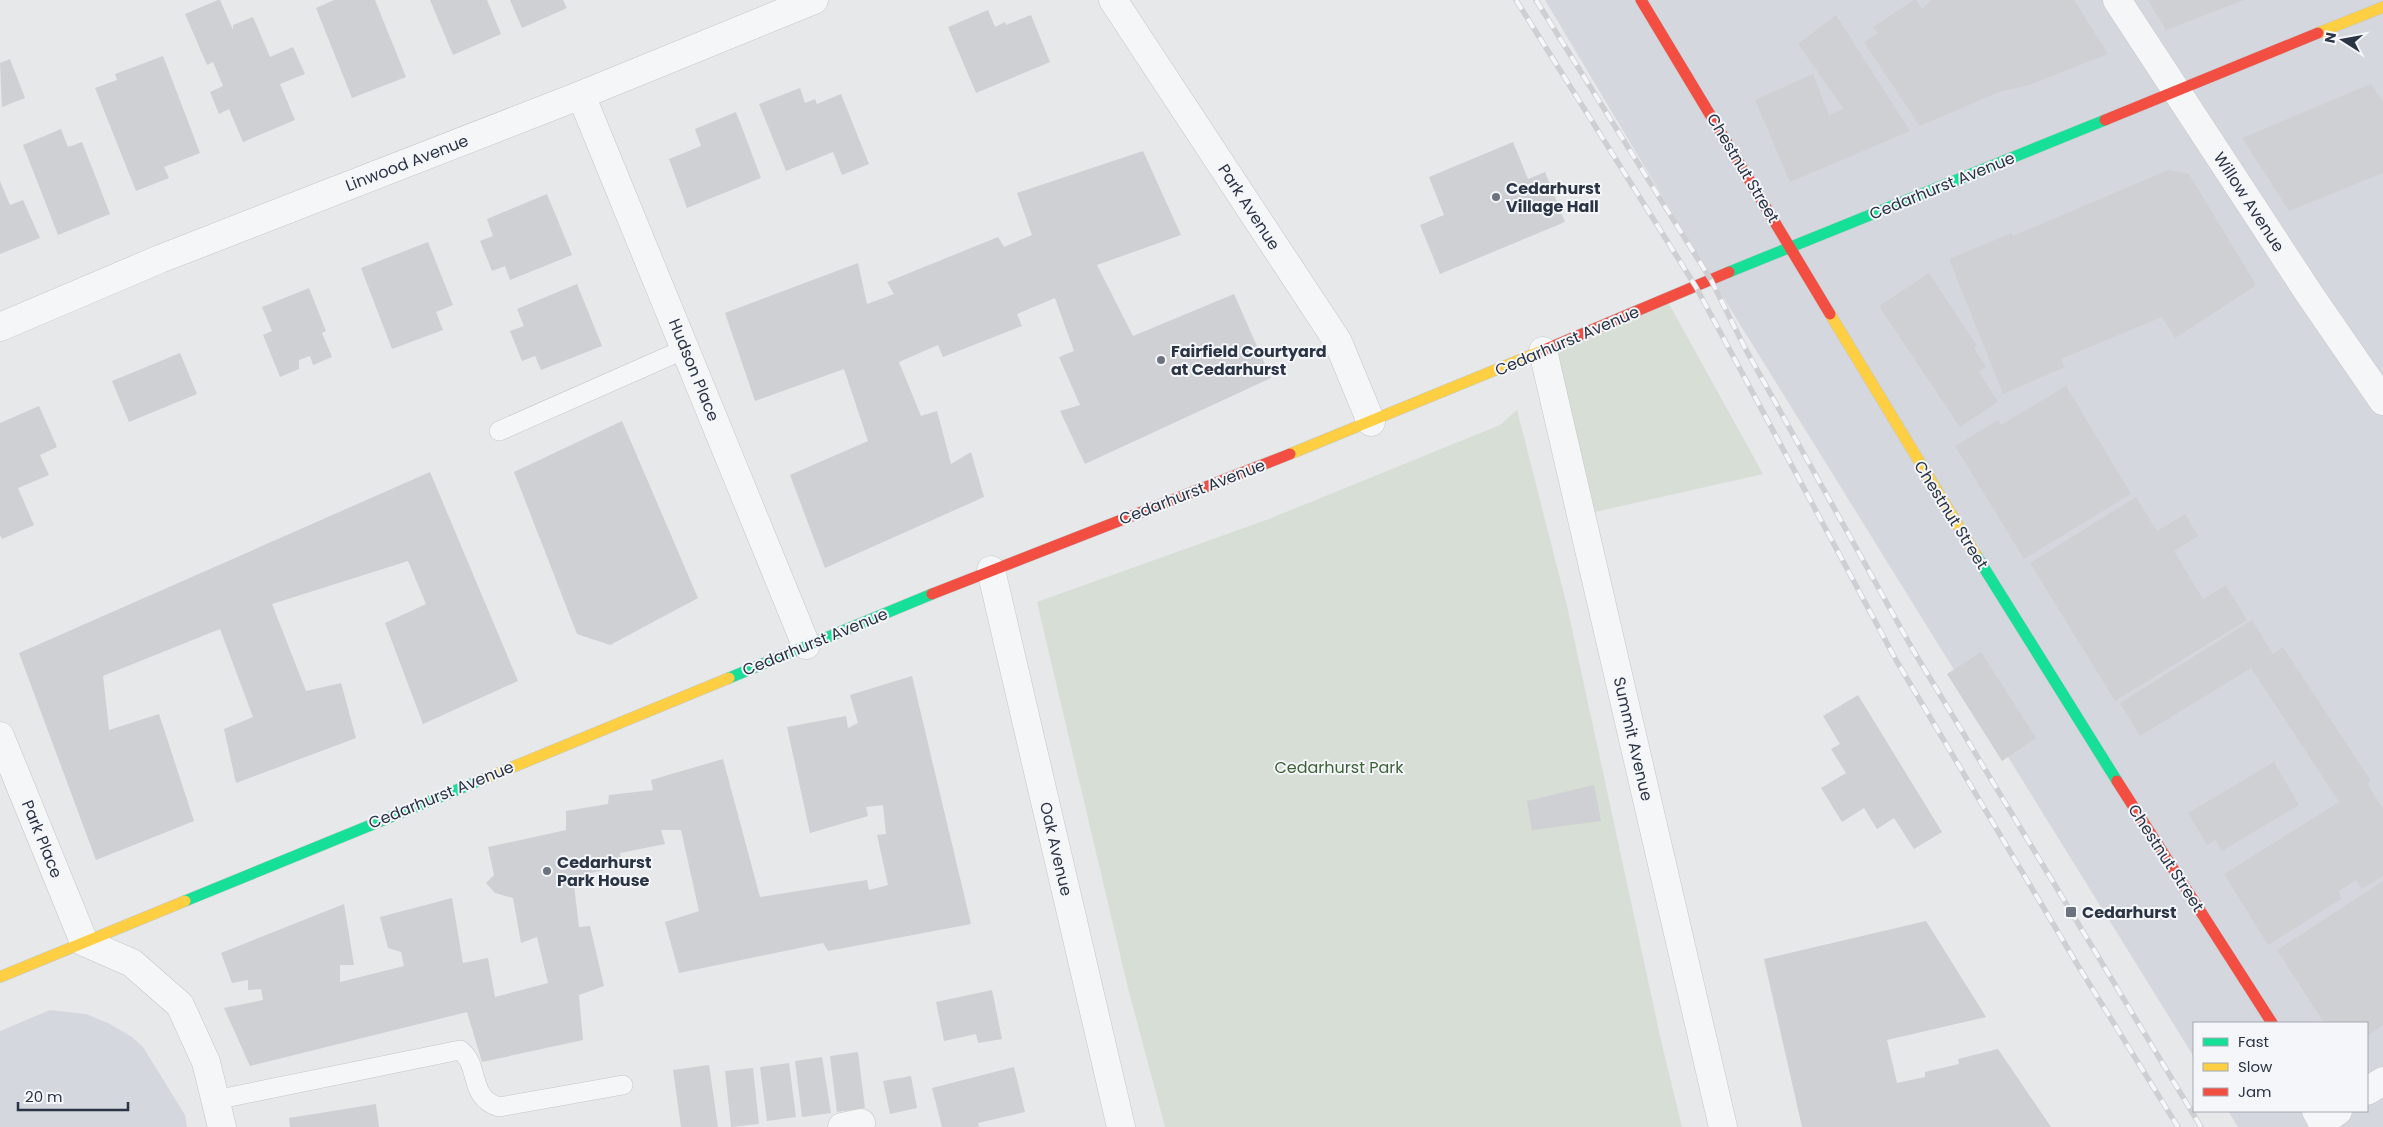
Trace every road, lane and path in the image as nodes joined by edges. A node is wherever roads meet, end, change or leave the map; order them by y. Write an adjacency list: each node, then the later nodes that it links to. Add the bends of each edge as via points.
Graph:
1 (814, 0): 7 (street, Linwood Avenue)
2 (1113, 0): 13 (street, Park Avenue, via 1338,342)
3 (1641, 0): 8 (street, Chestnut Street)
4 (2117, 0): 6 (street, Willow Avenue)
5 (2383, 6): 6 (street, Cedarhurst Avenue)
6 (2176, 92): 8 (street, Cedarhurst Avenue); 12 (street, Willow Avenue)
7 (581, 95): 9 (street, Linwood Avenue, via 160,259); 10 (street, Hudson Place)
8 (1790, 248): 11 (street, Cedarhurst Avenue); 20 (street, Chestnut Street, via 2064,698)
9 (0, 327)
10 (685, 349): 14 (lane); 16 (street, Hudson Place)
11 (1543, 351): 13 (street, Cedarhurst Avenue); 27 (street, Summit Avenue)
12 (2383, 401)
13 (1371, 422): 15 (street, Cedarhurst Avenue)
14 (499, 431)
15 (991, 570): 16 (street, Cedarhurst Avenue); 26 (street, Oak Avenue)
16 (806, 645): 18 (street, Cedarhurst Avenue)
17 (0, 736): 18 (street, Park Place)
18 (84, 942): 19 (street, Cedarhurst Avenue); 24 (street, via 132,963 180,1005 206,1062)
19 (0, 977)
20 (2271, 1022)
21 (2383, 1080): 23 (street)
22 (623, 1085): 24 (lane, via 499,1108 488,1104 481,1096 467,1055 460,1050)
23 (2368, 1090)
24 (215, 1100): 25 (street)
25 (222, 1127)
26 (1121, 1127)
27 (1724, 1127)

